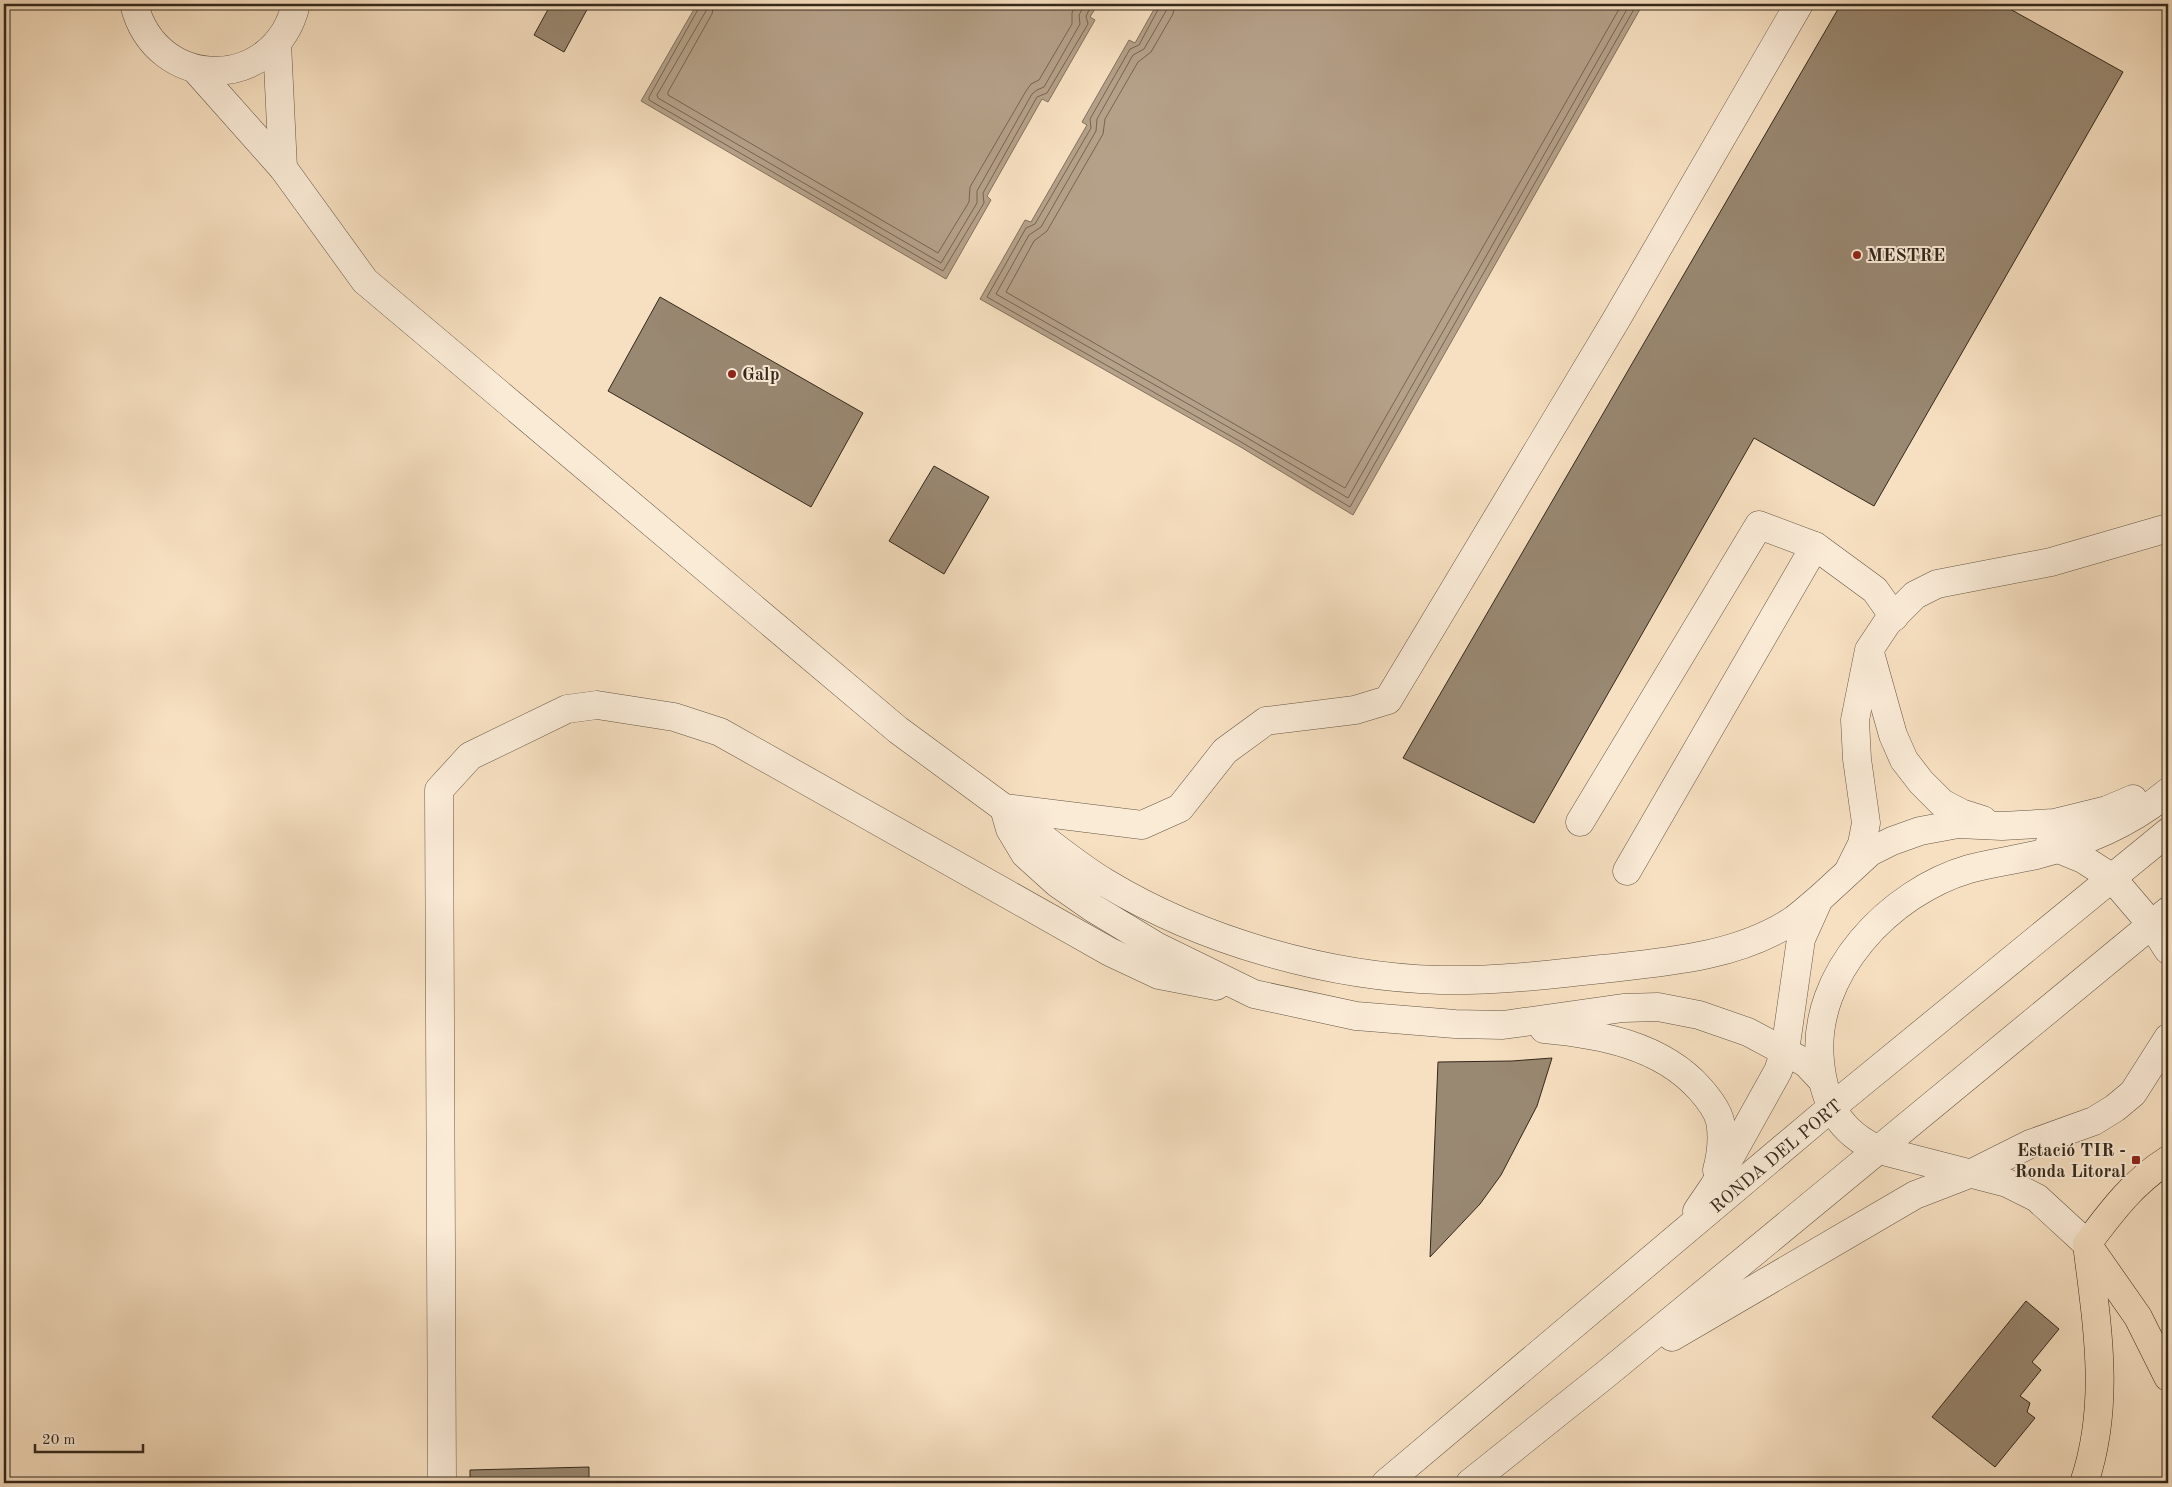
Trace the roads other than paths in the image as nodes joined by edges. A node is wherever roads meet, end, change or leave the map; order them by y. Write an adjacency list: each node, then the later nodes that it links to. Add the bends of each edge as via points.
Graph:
1 (134, 4): 5 (street, via 138,20 152,42 171,59)
2 (296, 4): 4 (street, via 289,25)
3 (1799, 4): 13 (street, via 1616,320 1388,700 1354,710 1266,722 1225,751 1180,808 1142,825)
4 (277, 43): 5 (street, via 240,67 218,71); 6 (street)
5 (195, 69): 6 (street)
6 (283, 168): 13 (street, via 365,281 898,730)
7 (2168, 528): 9 (street, via 2051,562 1937,584 1915,595)
8 (1815, 546): 9 (street, via 1875,590); 14 (street, via 1758,525); 19 (street)
9 (1894, 617): 10 (street)
10 (1869, 650): 15 (street, via 1893,735 1904,760 1942,803 1961,813); 18 (street, via 1855,720 1866,823 1862,844)
11 (2168, 783): 15 (street, via 2107,810 2082,817 2054,823)
12 (2168, 792): 17 (street, via 2146,810 2115,827)
13 (1004, 808): 21 (street, via 1106,882 1169,915 1224,938 1276,954 1382,975 1440,980 1524,977 1673,961 1763,937 1793,921); 24 (street, via 1010,829 1025,854 1057,883 1156,946)
14 (1580, 822)
15 (2002, 826): 17 (street); 18 (street, via 1958,824 1920,831 1870,852)
16 (2168, 832): 20 (street, RONDA DEL PORT)
17 (2060, 849): 20 (street); 28 (street, via 1960,872 1924,888 1886,918 1853,952 1830,991 1820,1028)
18 (1849, 869): 21 (street)
19 (1626, 872)
20 (2111, 877): 22 (street); 29 (street, RONDA DEL PORT)
21 (1819, 899): 27 (street, via 1801,939)
22 (2160, 918): 23 (street); 30 (street)
23 (2168, 950)
24 (1254, 994): 25 (street, via 1356,1016); 40 (street, via 1159,975 1110,952 720,732 674,717 597,706 567,709 470,756 439,790)
25 (1503, 1025): 27 (street, via 1623,1008 1658,1007 1708,1018 1748,1032); 33 (street, via 1612,1039 1635,1046 1676,1067 1710,1099 1720,1120 1720,1160)
26 (2168, 1038): 32 (street, via 2132,1094 2115,1108 2094,1121 2030,1144)
27 (1786, 1051): 28 (street, via 1806,1063); 33 (street)
28 (1822, 1080): 29 (street)
29 (1832, 1108): 30 (street, via 1850,1133); 35 (street, RONDA DEL PORT)
30 (1879, 1150): 32 (street); 38 (street)
31 (2168, 1160): 34 (main road, via 2132,1188)
32 (1972, 1173): 34 (street, via 2007,1183 2037,1198); 38 (street, via 1915,1195)
33 (1714, 1186): 35 (street, via 1703,1204)
34 (2088, 1244): 36 (main road); 43 (main road, via 2101,1385 2098,1428)
35 (1652, 1260): 41 (street, RONDA DEL PORT)
36 (2138, 1317): 37 (main road); 39 (main road)
37 (2168, 1345)
38 (1606, 1375): 42 (street)
39 (2168, 1378)
40 (442, 1483)
41 (1386, 1483)
42 (1470, 1483)
43 (2084, 1483)

